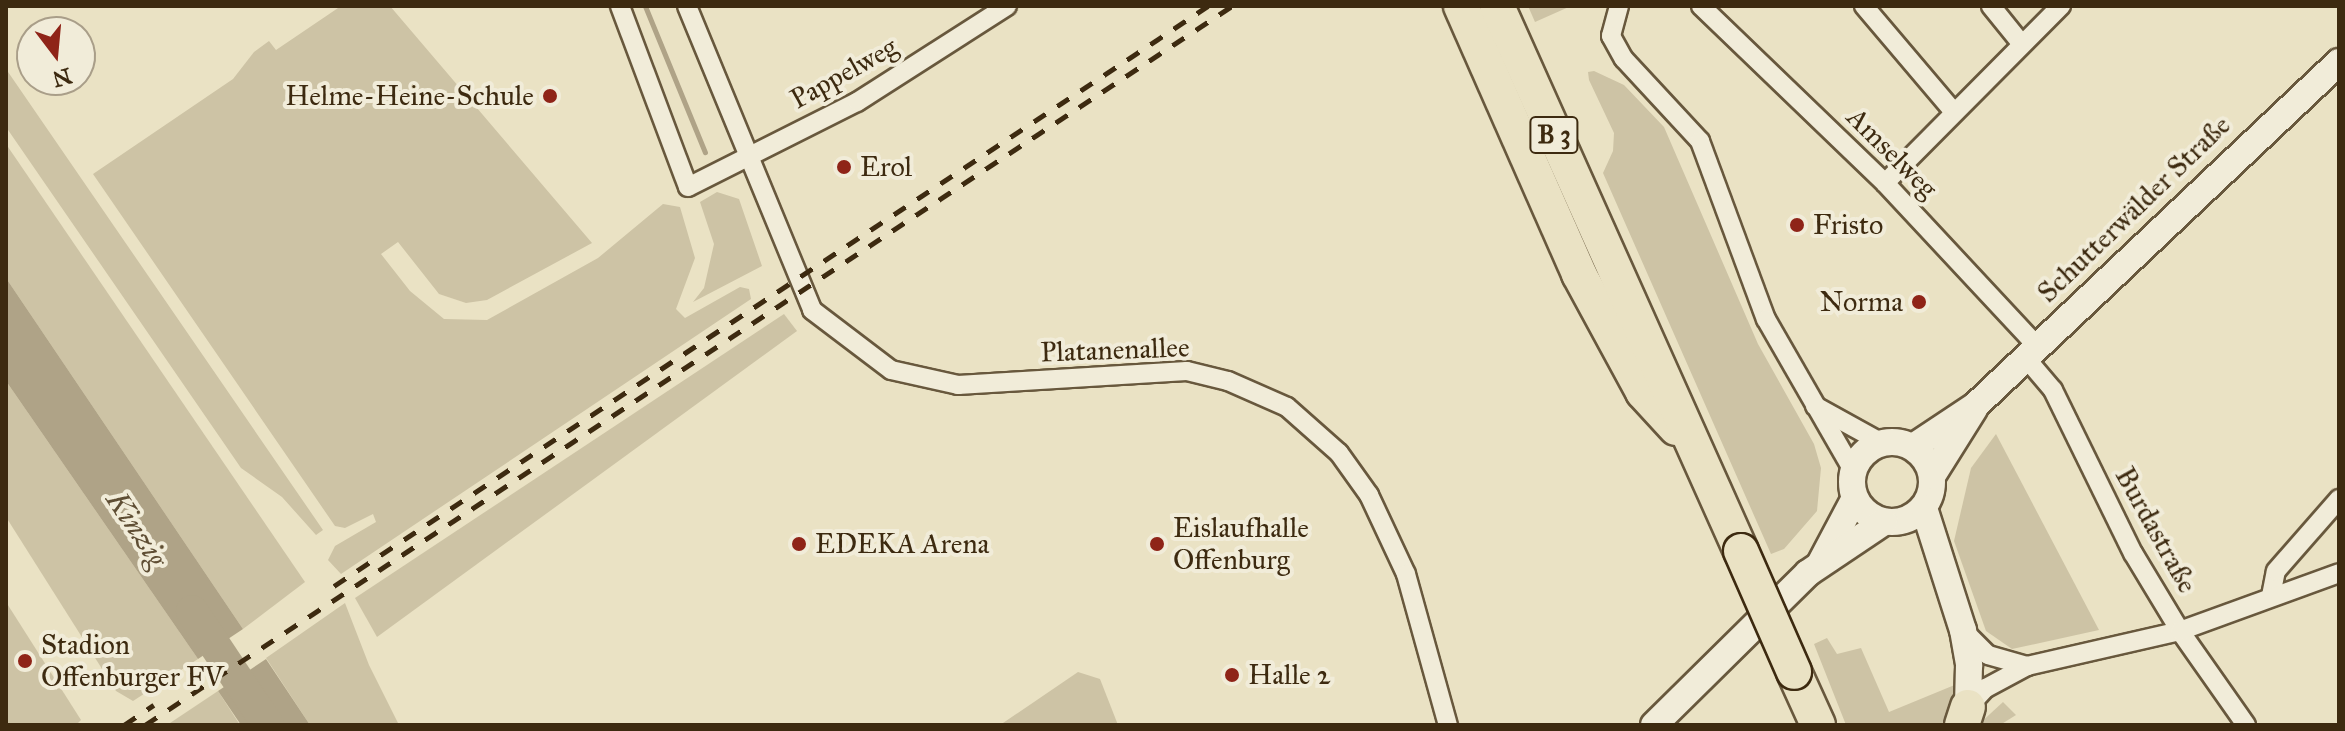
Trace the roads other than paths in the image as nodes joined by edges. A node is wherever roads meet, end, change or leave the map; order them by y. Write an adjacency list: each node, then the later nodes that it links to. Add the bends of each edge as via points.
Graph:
1 (620, 6): 14 (street, via 688,187)
2 (687, 6): 14 (street, Platanenallee)
3 (1007, 6): 14 (street, Pappelweg, via 857,102)
4 (1461, 6): 16 (highway)
5 (1497, 6): 16 (highway, B 3)
6 (1619, 6): 18 (street, via 1611,36 1624,59 1700,141 1766,319)
7 (1701, 6): 15 (street, Amselweg)
8 (1864, 6): 13 (street)
9 (1991, 6): 11 (street)
10 (2061, 6): 11 (street)
11 (2021, 43): 13 (street)
12 (2339, 62): 17 (main road, Schutterwälder Straße)
13 (1953, 111): 15 (street)
14 (745, 156): 36 (street, Platanenallee, via 812,310 891,370 958,385 1187,371 1228,381 1304,419 1339,453 1369,495 1406,574)
15 (1885, 183): 17 (street, Amselweg)
16 (1595, 269): 38 (highway, B 3, bridge, via 1695,449)
17 (2031, 351): 19 (main road, Schutterwälder Straße); 33 (street, Burdastraße, via 2133,553)
18 (1812, 404): 20 (street); 22 (street)
19 (1975, 406): 21 (main road, Schutterwälder Straße); 23 (main road, Schutterwälder Straße)
20 (1882, 443): 21 (main road); 22 (main road, via 1860,458)
21 (1913, 447): 23 (main road)
22 (1853, 470): 24 (main road)
23 (1932, 476): 26 (main road)
24 (1855, 498): 27 (main road, via 1871,517); 28 (main road)
25 (2339, 499): 31 (street, via 2276,571)
26 (1924, 508): 27 (main road); 30 (main road)
27 (1890, 522): 28 (main road); 30 (main road)
28 (1820, 564): 37 (main road)
29 (2339, 573): 31 (street)
30 (1944, 576): 32 (main road)
31 (2271, 596): 33 (street)
32 (1963, 630): 34 (street, via 1988,655); 35 (main road, via 1969,665)
33 (2180, 631): 34 (street); 39 (street, Burdastraße)
34 (2027, 666): 35 (street, via 1986,688)
35 (1965, 716)
36 (1448, 725)
37 (1654, 725)
38 (1818, 725)
39 (2246, 725)

